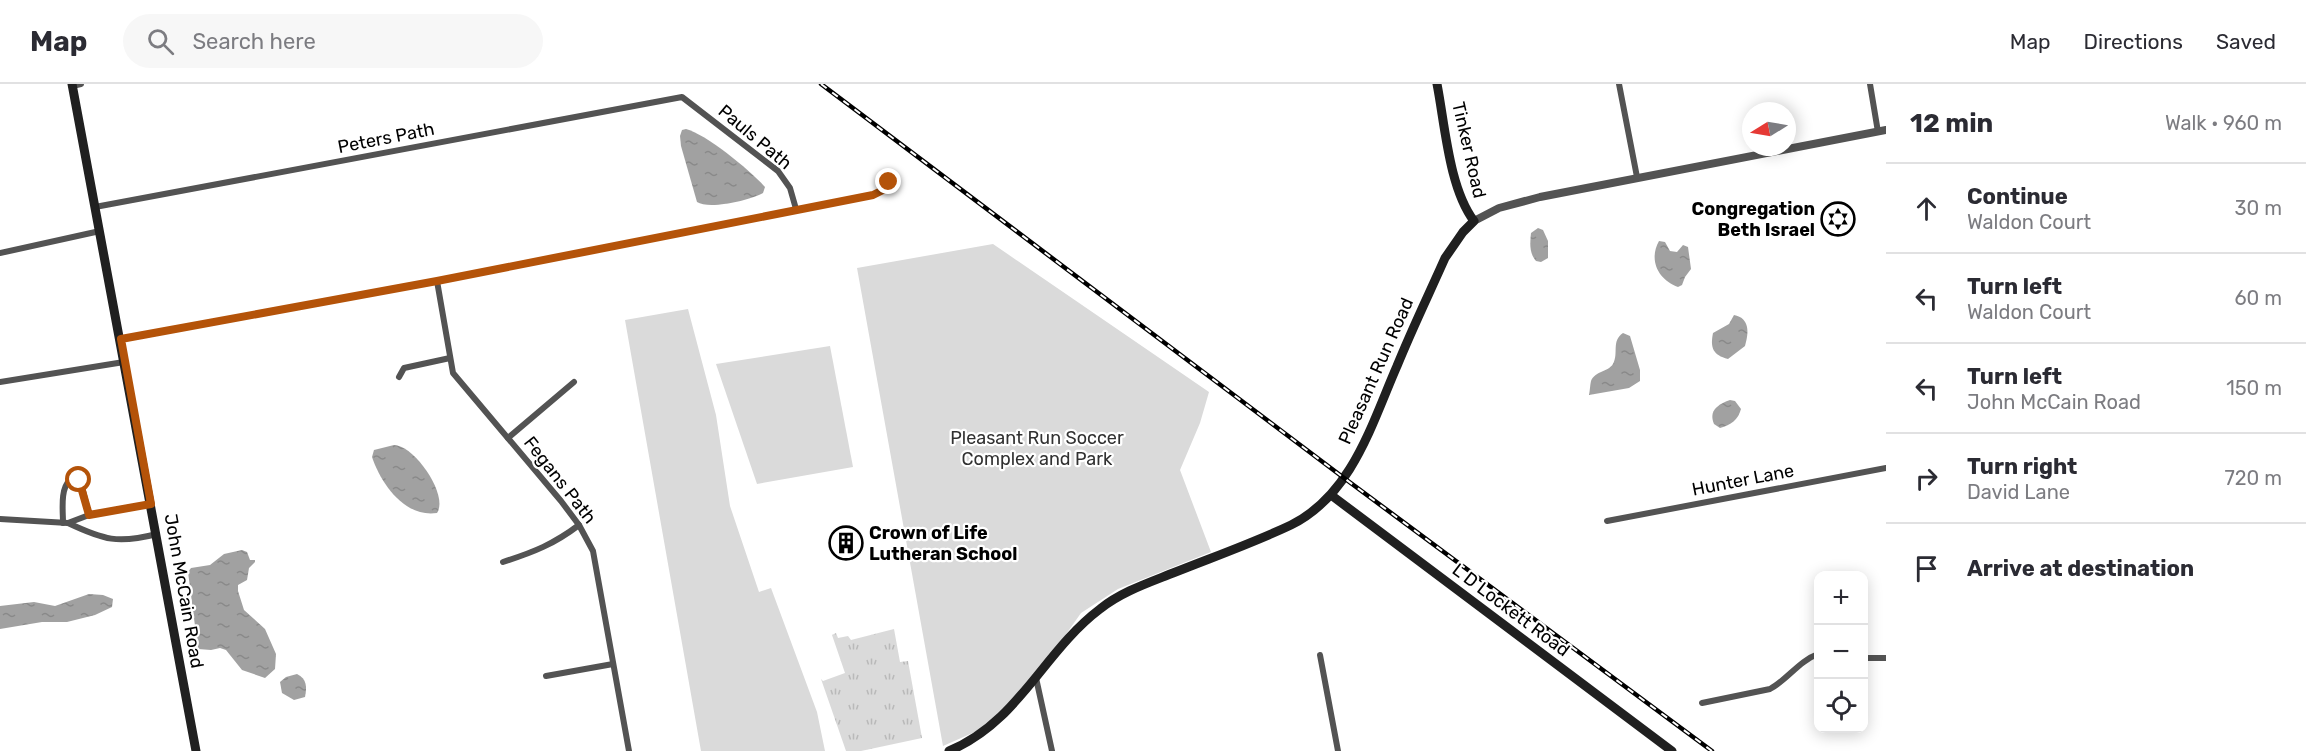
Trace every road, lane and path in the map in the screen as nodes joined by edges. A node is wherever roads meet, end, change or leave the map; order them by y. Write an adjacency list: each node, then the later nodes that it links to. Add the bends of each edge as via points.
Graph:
1 (1437, 84): 11 (main road, Tinker Road, via 1457,186)
2 (1619, 84): 7 (street)
3 (1870, 84): 6 (street)
4 (75, 85): 9 (main road, John McCain Road)
5 (682, 97): 9 (street, Peters Path); 10 (street, Pauls Path, via 778,171 790,188)
6 (1882, 131): 7 (street, Pleasant Run Road)
7 (1638, 177): 11 (street, Pleasant Run Road, via 1499,208)
8 (889, 182): 10 (street, via 873,195)
9 (95, 207): 12 (main road, John McCain Road)
10 (796, 209): 14 (street)
11 (1474, 221): 23 (main road, Pleasant Run Road, via 1445,258 1358,454)
12 (100, 231): 13 (street); 15 (main road, John McCain Road)
13 (0, 253)
14 (437, 281): 15 (street); 16 (street, Fegans Path)
15 (121, 339): 17 (main road, John McCain Road)
16 (450, 358): 18 (street, via 404,368); 21 (street, Fegans Path, via 453,373)
17 (124, 362): 19 (street); 24 (main road, John McCain Road)
18 (399, 377)
19 (0, 382)
20 (574, 382): 21 (street)
21 (508, 438): 29 (street, Fegans Path)
22 (1886, 468): 27 (street, Hunter Lane)
23 (1331, 495): 38 (main road, Pleasant Run Road, via 1291,525 1108,603 1080,625); 45 (main road, L D Lockett Road)
24 (151, 504): 25 (street); 30 (main road, John McCain Road)
25 (89, 515): 28 (street); 28 (street, via 81,483 70,480 64,492)
26 (0, 519): 28 (street)
27 (1606, 522)
28 (65, 523): 30 (street, via 103,539)
29 (579, 525): 31 (street, via 541,550); 36 (street, Fegans Path, via 593,552)
30 (157, 534): 40 (main road, John McCain Road)
31 (504, 562)
32 (1320, 655): 44 (street)
33 (1814, 656): 39 (street, via 1770,689)
34 (1868, 658): 35 (street)
35 (1886, 658)
36 (613, 664): 37 (street); 41 (street, Fegans Path)
37 (546, 676)
38 (1036, 678): 42 (main road, Pleasant Run Road, via 996,723); 43 (street)
39 (1702, 703)
40 (196, 751)
41 (629, 751)
42 (949, 751)
43 (1052, 751)
44 (1338, 751)
45 (1672, 751)

